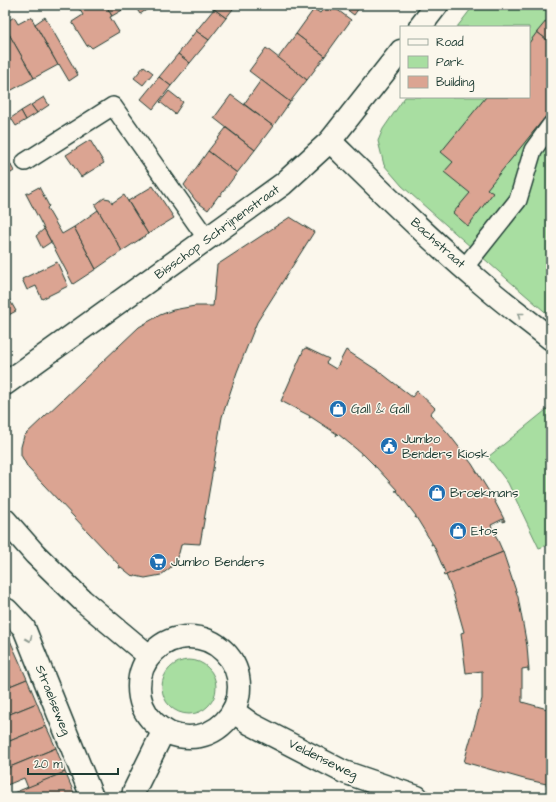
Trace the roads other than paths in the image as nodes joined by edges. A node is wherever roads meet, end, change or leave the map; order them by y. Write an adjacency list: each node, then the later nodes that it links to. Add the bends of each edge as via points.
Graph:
1 (437, 5): 2 (street)
2 (421, 26)
3 (400, 52): 5 (street, Bisschop Schrijnenstraat)
4 (551, 125): 8 (lane, via 533,150 518,200)
5 (330, 141): 7 (street, Bisschop Schrijnenstraat, via 283,184); 8 (street, Bachstraat)
6 (25, 162): 7 (lane, via 113,106)
7 (207, 239): 10 (street, Bisschop Schrijnenstraat)
8 (464, 268): 9 (street, Bachstraat, one-way to 8)
9 (551, 339)
10 (5, 384)
11 (5, 520): 13 (street, via 82,600)
12 (5, 610): 16 (street, Straelseweg, one-way to 16, via 24,628)
13 (149, 656): 14 (street, via 159,647 175,639 192,636 209,641 223,650 233,663 239,679); 15 (street, via 140,674 142,706 151,720)
14 (233, 711): 15 (street, via 223,723 210,732 194,737 178,736); 18 (street, Veldenseweg, via 251,724 344,772)
15 (164, 730): 17 (street)
16 (92, 797)
17 (133, 797)
18 (417, 797)

